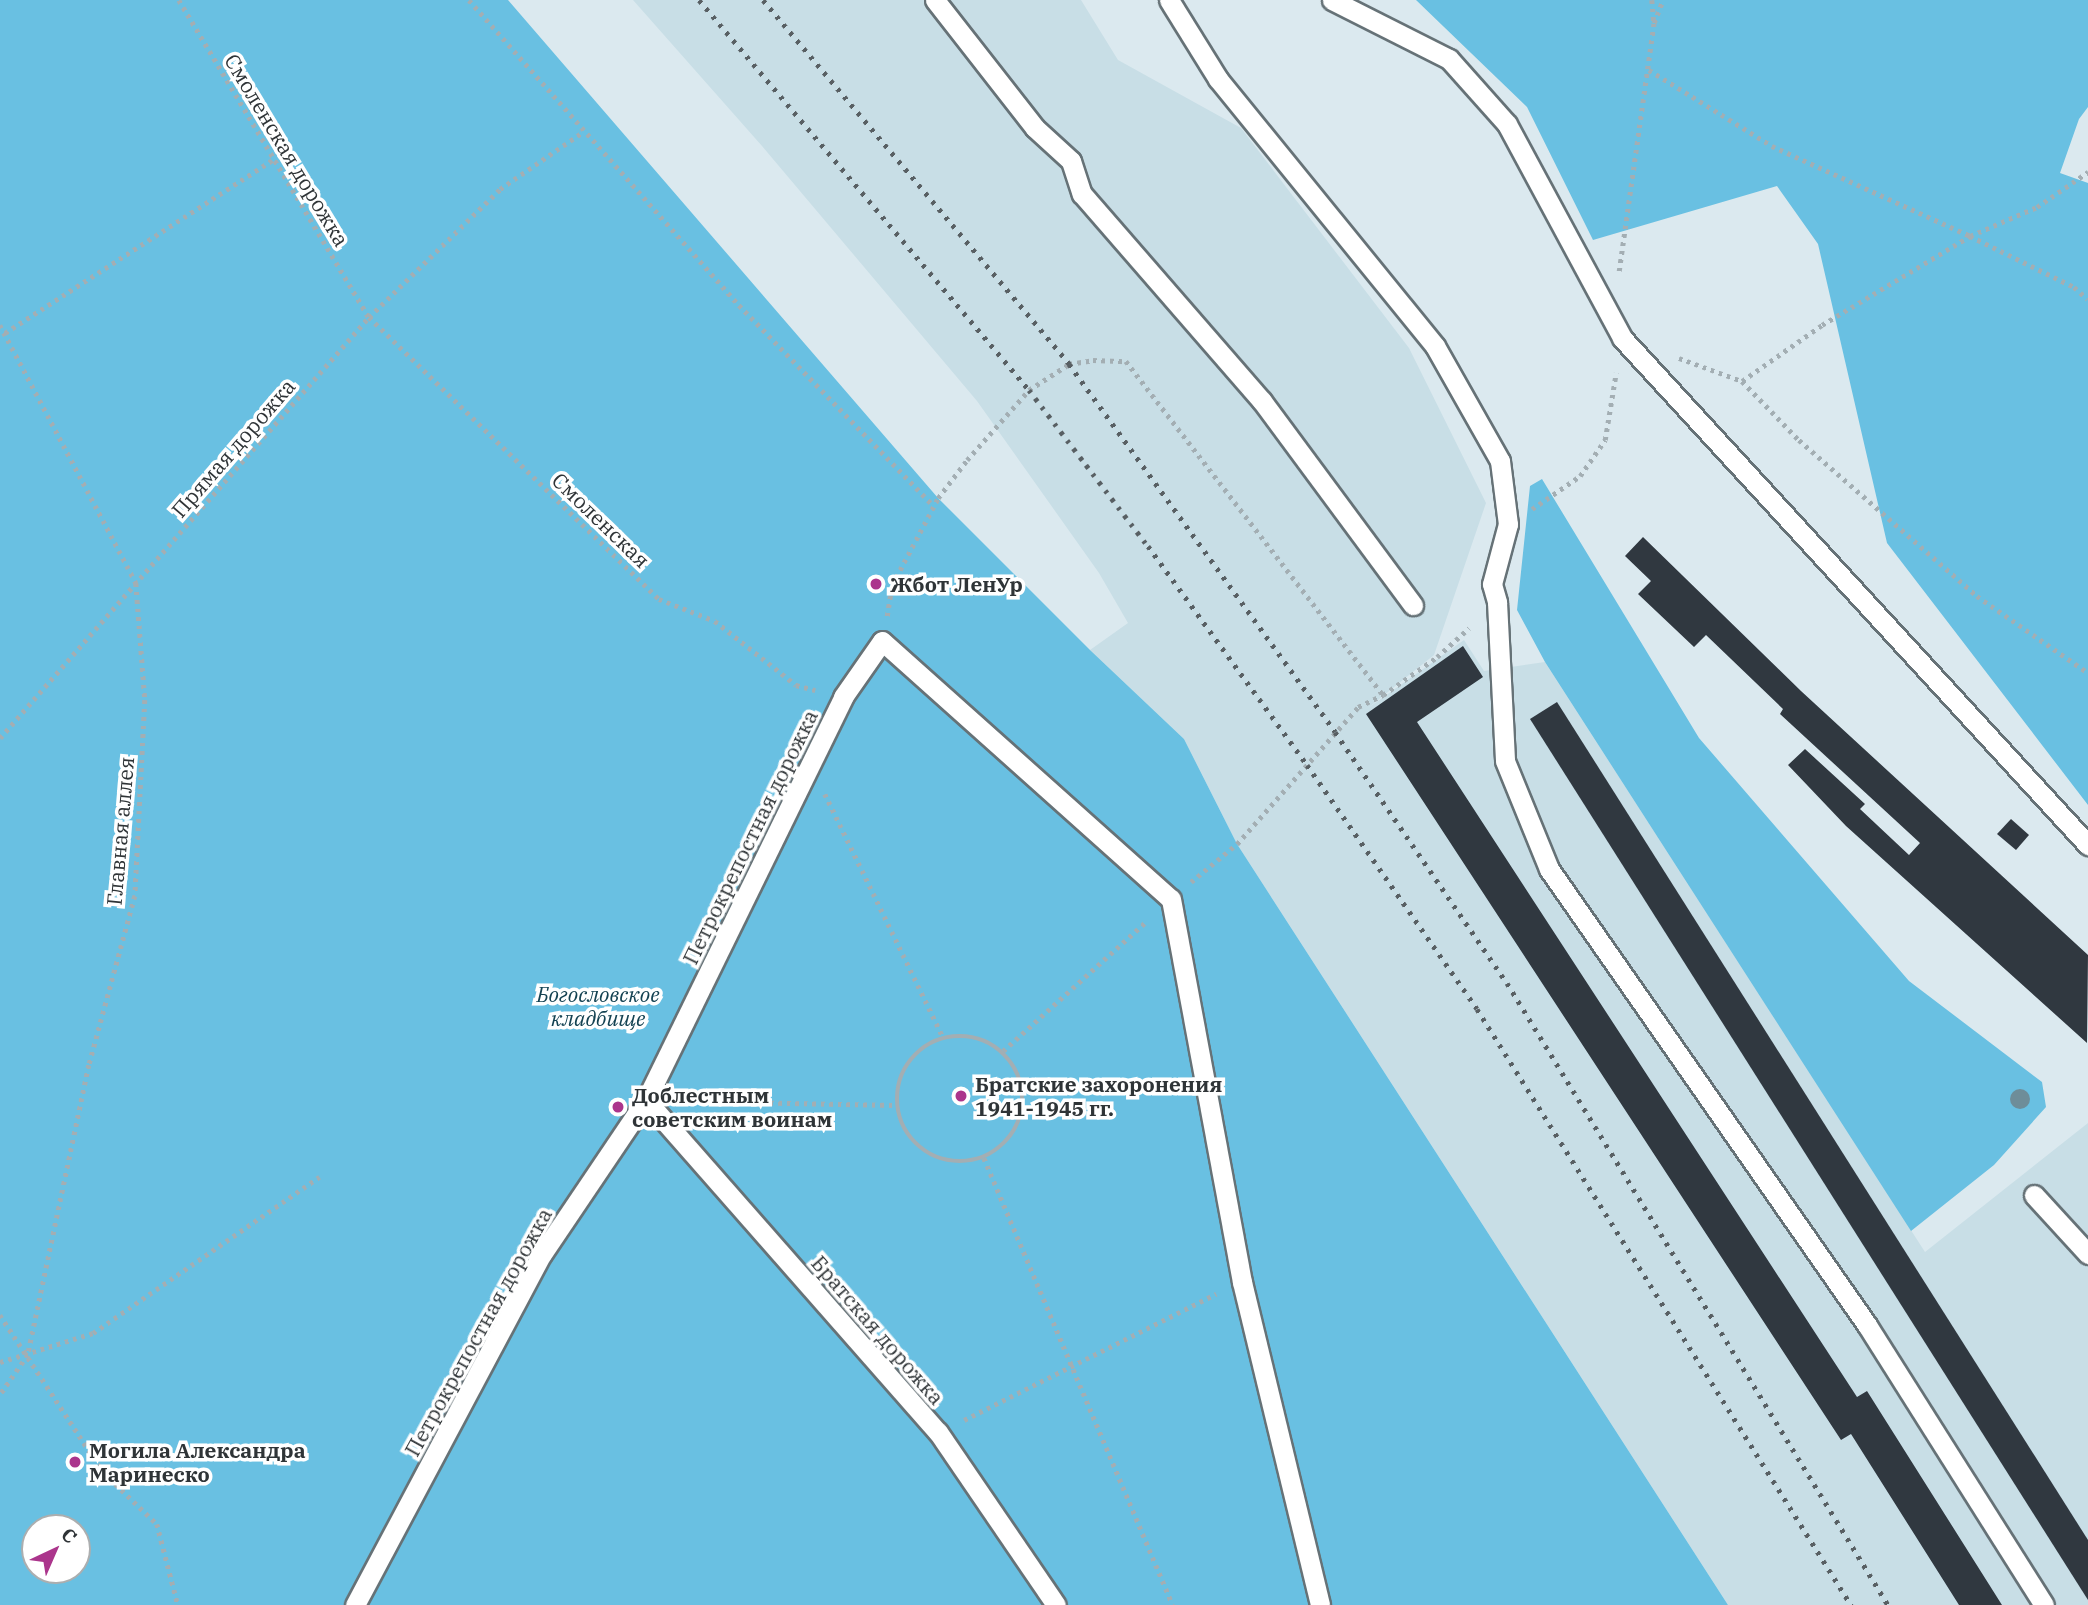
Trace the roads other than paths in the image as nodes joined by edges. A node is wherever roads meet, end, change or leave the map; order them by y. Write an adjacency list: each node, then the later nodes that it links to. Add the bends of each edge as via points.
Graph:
1 (935, 0): 4 (lane, via 1035,128 1071,161 1082,194 1262,401)
2 (1169, 0): 12 (lane, via 1219,79 1435,346 1500,461 1508,524 1492,584 1497,602 1505,761 1549,869 1867,1325)
3 (1332, 0): 5 (lane, via 1449,58 1507,124 1622,338)
4 (1413, 606)
5 (2088, 845)
6 (646, 1100): 9 (lane, Петрокрепостная дорожка, via 542,1254); 10 (lane, Братская дорожка, via 938,1433); 11 (lane, Петрокрепостная дорожка, via 843,697 882,641 1171,899 1242,1282)
7 (2035, 1195): 8 (lane)
8 (2088, 1254)
9 (355, 1605)
10 (1056, 1605)
11 (1320, 1605)
12 (2044, 1605)

